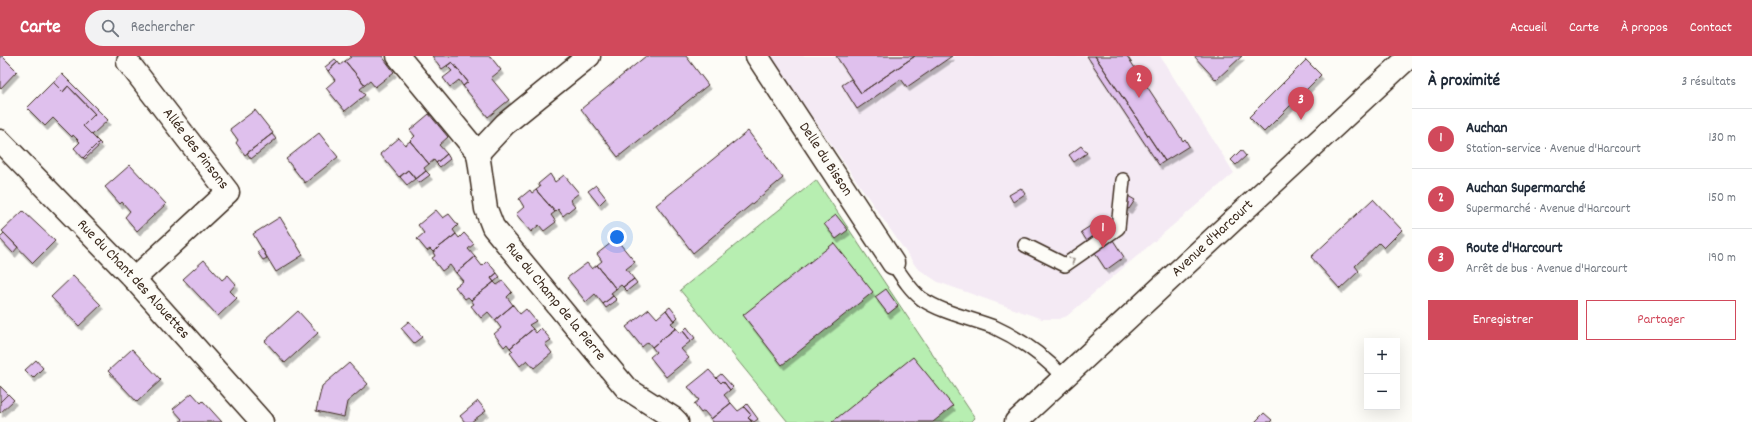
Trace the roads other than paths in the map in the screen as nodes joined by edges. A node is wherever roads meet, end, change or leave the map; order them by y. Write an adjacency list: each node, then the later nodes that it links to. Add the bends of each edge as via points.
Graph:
1 (398, 56): 7 (street)
2 (589, 56): 7 (street, via 505,124)
3 (757, 56): 10 (street, Delle du Bisson)
4 (1410, 56): 12 (street, Avenue d'Harcourt)
5 (128, 62): 11 (street, Allée des Pinsons, via 228,192)
6 (0, 141): 11 (street, Rue du Chant des Alouettes)
7 (478, 153): 14 (street, Rue du Champ de la Pierre, via 486,209 493,227 626,388)
8 (1123, 180): 9 (lane, one-way to 8, via 1065,265 1118,228)
9 (1025, 245)
10 (893, 263): 12 (lane, via 922,298 995,328 1017,340 1049,362)
11 (134, 279): 13 (street, Rue du Chant des Alouettes)
12 (1063, 377): 15 (street, Avenue d'Harcourt)
13 (262, 422)
14 (677, 422)
15 (1016, 422)

